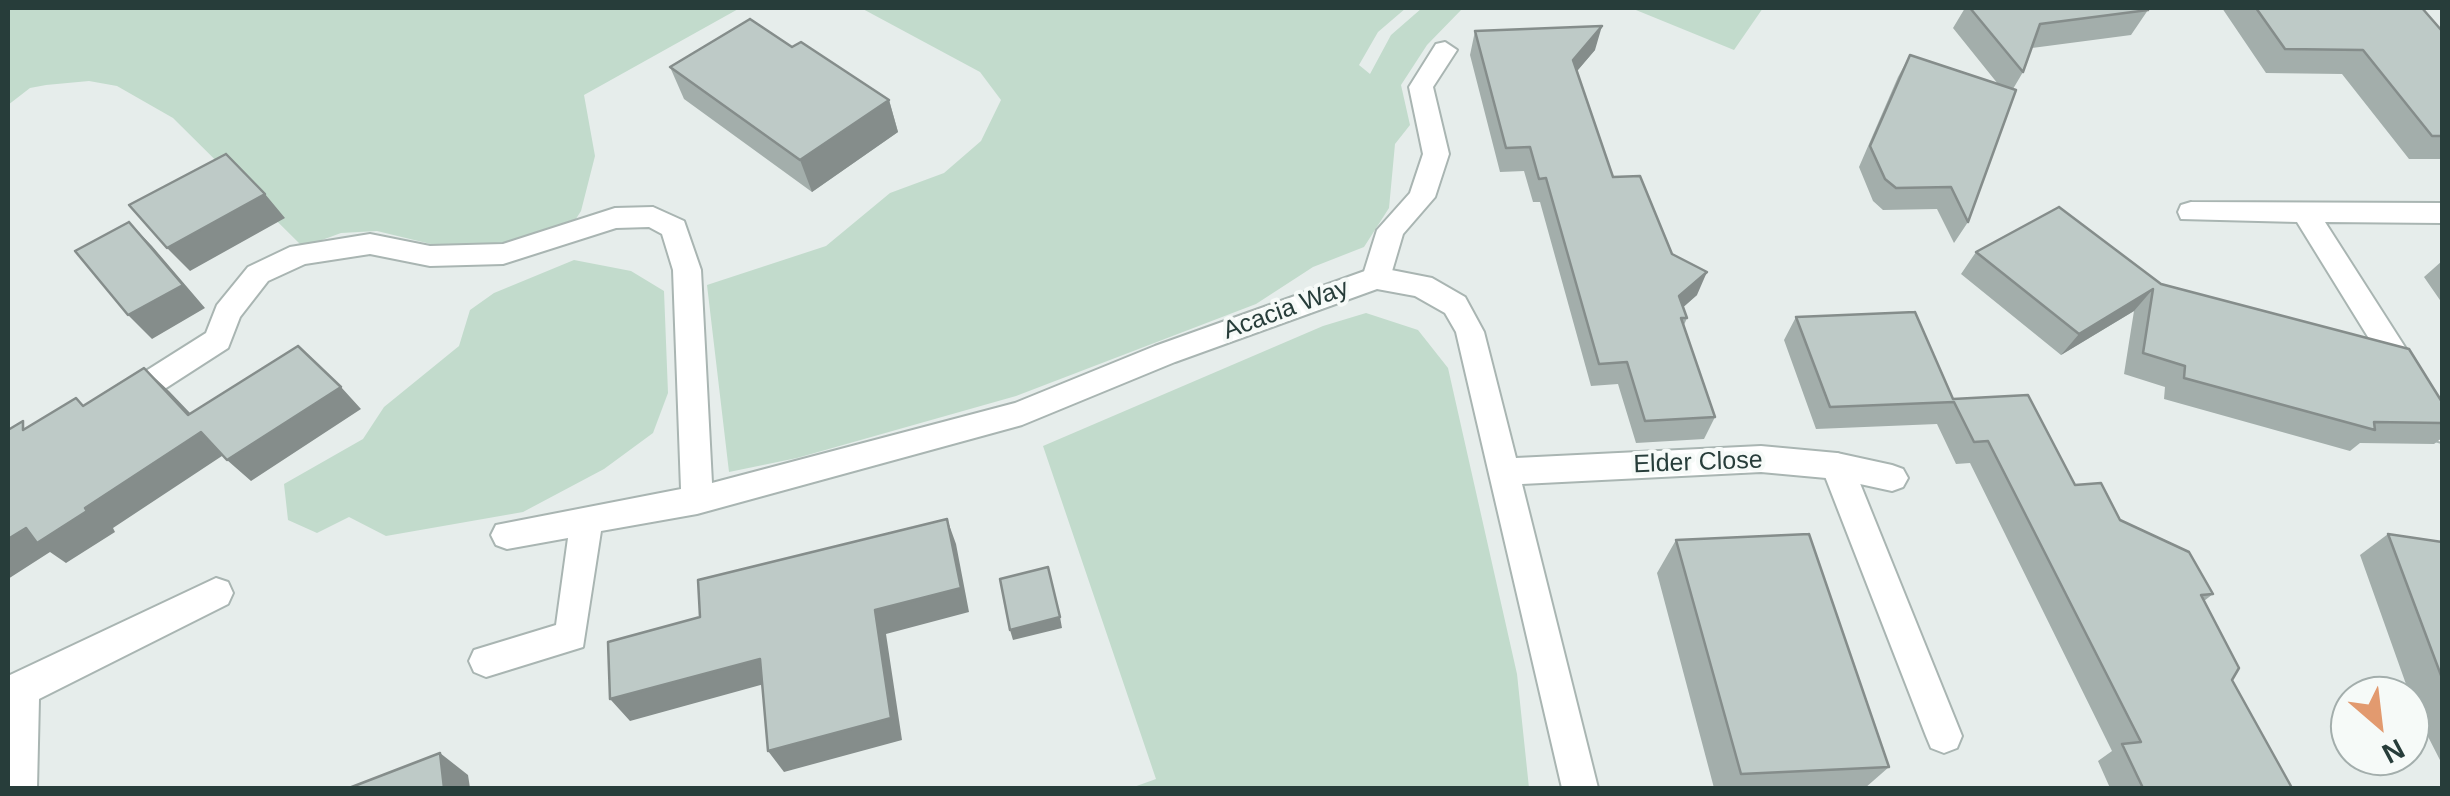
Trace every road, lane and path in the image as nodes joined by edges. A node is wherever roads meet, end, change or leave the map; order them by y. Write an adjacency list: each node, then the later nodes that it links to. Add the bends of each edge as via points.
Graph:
1 (1445, 50): 5 (street, via 1421,87 1436,154 1422,197 1391,230)
2 (2191, 212): 3 (street)
3 (2304, 212): 4 (street); 7 (street)
4 (2442, 213)
5 (1376, 278): 9 (street, Acacia Way, via 1422,286 1456,305 1470,332); 11 (street, Acacia Way, via 1022,413)
6 (140, 388): 11 (street, via 218,340 227,313 258,274 300,254 370,244 430,256 503,254 615,218 653,217 674,228 687,270)
7 (2442, 430)
8 (1837, 466): 9 (street, Elder Close, via 1762,459); 10 (street, Elder Close); 17 (street)
9 (1502, 472): 19 (street, Acacia Way)
10 (1892, 478)
11 (697, 500): 12 (street, Acacia Way)
12 (586, 524): 13 (street, Acacia Way); 15 (street, via 571,636)
13 (507, 535)
14 (216, 594): 16 (street)
15 (486, 660)
16 (15, 692): 18 (street)
17 (1944, 736)
18 (19, 788)
19 (1580, 788)

